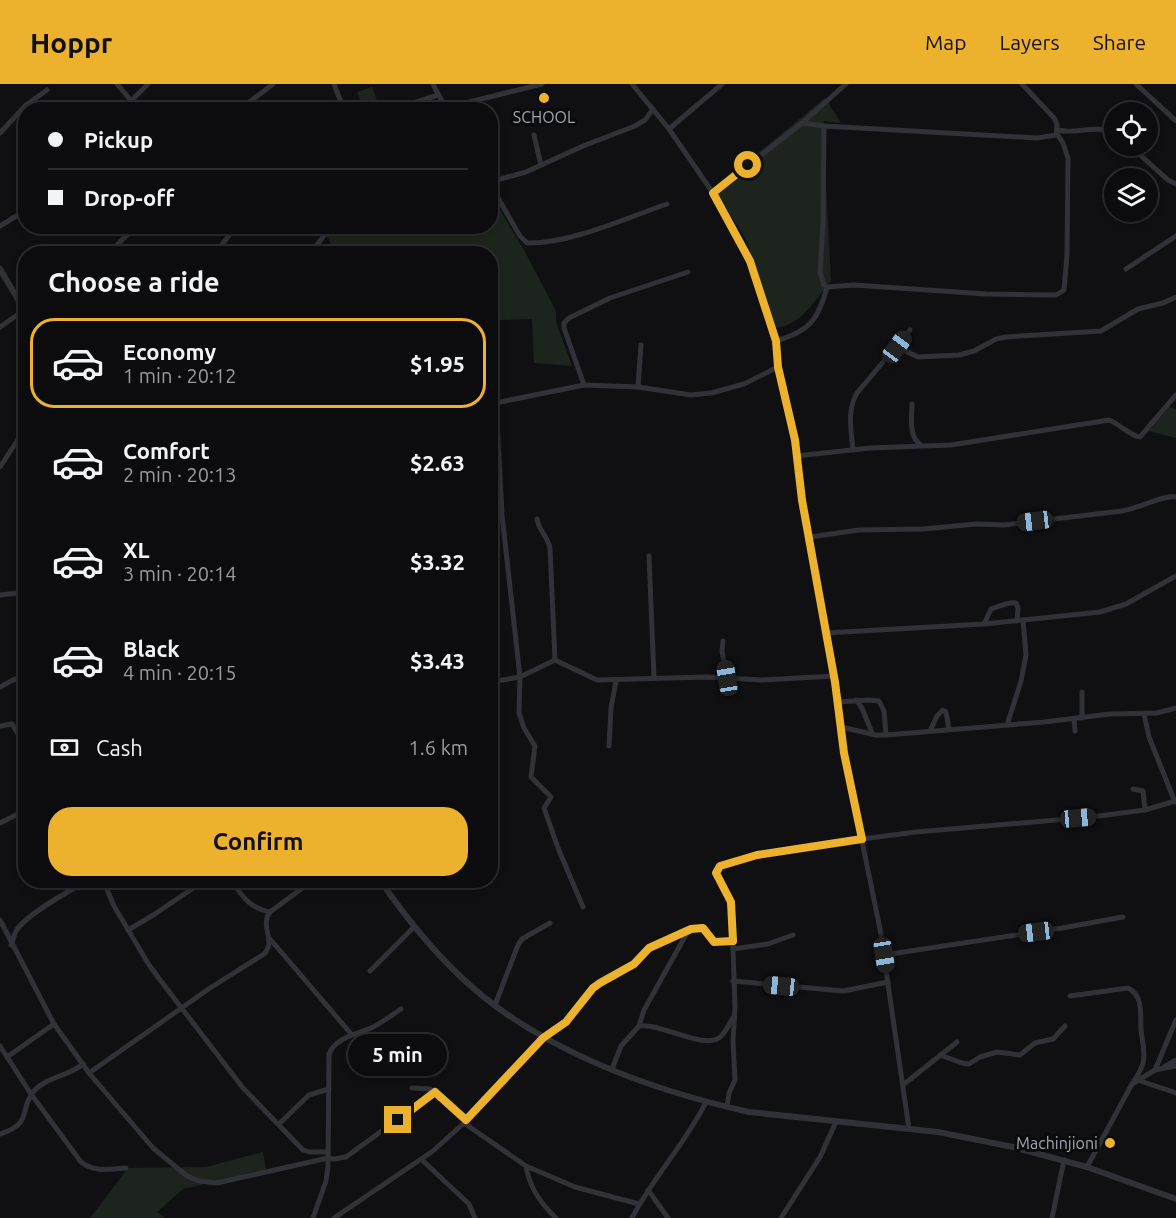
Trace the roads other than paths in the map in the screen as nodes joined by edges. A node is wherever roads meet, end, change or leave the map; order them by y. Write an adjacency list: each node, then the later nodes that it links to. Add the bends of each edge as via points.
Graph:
1 (117, 84): 14 (street)
2 (148, 84): 14 (street)
3 (273, 84): 16 (street)
4 (334, 84): 17 (street)
5 (433, 84): 13 (street)
6 (542, 84): 20 (street)
7 (632, 84): 21 (street)
8 (722, 84): 26 (street)
9 (846, 84): 24 (street)
10 (1022, 84): 28 (street, via 1055,119)
11 (1136, 84): 23 (street)
12 (47, 90): 15 (street)
13 (438, 95): 18 (street); 19 (street)
14 (130, 100)
15 (30, 102)
16 (249, 102)
17 (341, 102)
18 (417, 102)
19 (442, 102)
20 (472, 102)
21 (653, 109): 26 (street); 32 (street, via 640,123)
22 (18, 115): 29 (street)
23 (1176, 121)
24 (802, 123): 25 (street); 35 (street)
25 (825, 126): 28 (street, via 1037,138 1052,137); 50 (street, via 820,273)
26 (669, 129): 35 (street)
27 (1104, 130): 28 (street)
28 (1057, 132): 50 (street, via 1068,158 1063,292 986,294 854,285)
29 (0, 133)
30 (534, 135): 32 (street)
31 (1141, 156): 34 (street)
32 (541, 165): 33 (street)
33 (498, 181)
34 (1176, 184)
35 (713, 193): 56 (street, via 750,261)
36 (498, 197): 37 (street, via 527,243 575,236)
37 (667, 204)
38 (18, 215): 39 (street)
39 (0, 226)
40 (128, 234): 44 (street)
41 (230, 234): 45 (street)
42 (326, 234): 46 (street)
43 (1176, 236): 48 (street)
44 (116, 246)
45 (220, 246)
46 (317, 246)
47 (0, 269): 52 (street)
48 (1126, 269)
49 (688, 272): 60 (street, via 610,298 564,323)
50 (828, 287): 56 (street, via 817,316 809,325)
51 (1176, 297): 58 (street, via 1138,309 1101,331 1006,337 959,355 918,357)
52 (18, 299)
53 (18, 315): 54 (street)
54 (0, 327)
55 (910, 330): 58 (street)
56 (776, 341): 59 (street)
57 (641, 345): 61 (street)
58 (897, 347): 69 (street, via 852,401)
59 (778, 367): 61 (street, via 744,384 711,393 684,394); 70 (street)
60 (584, 385): 61 (street); 63 (street)
61 (638, 387)
62 (1176, 395): 67 (street, via 1140,437 1108,420 951,445)
63 (498, 402)
64 (912, 404): 65 (street)
65 (912, 432): 67 (street); 68 (street)
66 (18, 436): 72 (street)
67 (922, 445): 68 (street)
68 (905, 446): 69 (street)
69 (853, 450): 70 (street)
70 (796, 456): 75 (street)
71 (498, 465): 86 (street)
72 (0, 467)
73 (1176, 498): 75 (street, via 1167,496 1122,511 1017,524 859,530)
74 (537, 519): 84 (street, via 550,548)
75 (810, 537): 82 (street)
76 (649, 556): 88 (street)
77 (1176, 576): 80 (street, via 1116,608)
78 (18, 593): 79 (street)
79 (0, 595)
80 (1020, 621): 81 (street); 81 (street, via 1013,602 991,609); 101 (street, via 1026,655)
81 (984, 624): 82 (street)
82 (825, 633): 85 (street)
83 (723, 641): 89 (street)
84 (555, 660): 86 (street); 91 (street, via 597,680)
85 (834, 676): 89 (street); 95 (street)
86 (520, 677): 90 (street); 122 (street, via 521,723 535,746 531,777 551,797 544,808)
87 (18, 678): 92 (street)
88 (654, 678): 89 (street); 91 (street)
89 (727, 678)
90 (498, 681)
91 (616, 681): 109 (street)
92 (0, 687)
93 (1082, 692): 98 (street)
94 (856, 700): 95 (street); 107 (street); 108 (street, via 881,703)
95 (838, 702): 102 (street)
96 (1176, 708): 97 (street)
97 (1144, 714): 98 (street); 111 (street)
98 (1082, 718): 99 (street)
99 (1074, 719): 101 (street); 105 (street)
100 (0, 726): 106 (street, via 12,724)
101 (1007, 726): 103 (street)
102 (841, 727): 107 (street); 115 (street)
103 (949, 729): 104 (street); 104 (street, via 943,710)
104 (930, 731): 108 (street)
105 (1075, 731)
106 (18, 734)
107 (872, 734): 108 (street)
108 (886, 735)
109 (609, 746)
110 (1133, 789): 112 (street, via 1143,791)
111 (1175, 802): 112 (street)
112 (1145, 810): 115 (street)
113 (18, 814): 114 (street)
114 (0, 823)
115 (862, 839): 134 (street, via 757,855 720,866 716,873 731,902); 137 (street)
116 (76, 888): 127 (street)
117 (106, 888): 130 (street)
118 (193, 888): 130 (street)
119 (236, 888): 123 (street, via 252,907)
120 (302, 888): 123 (street)
121 (386, 888): 128 (street)
122 (583, 907)
123 (270, 912): 133 (street, via 265,921)
124 (1123, 916): 137 (street)
125 (0, 920): 129 (street)
126 (550, 923): 142 (street, via 522,939)
127 (20, 926): 129 (street); 135 (street)
128 (414, 927): 138 (street); 142 (street, via 462,978)
129 (4, 928): 135 (street)
130 (128, 930): 143 (street)
131 (687, 931): 134 (street, via 703,928 714,942); 148 (street); 154 (street, via 649,948 634,964 593,988 566,1022)
132 (793, 935): 136 (street, via 768,944)
133 (270, 939): 143 (street, via 264,954); 152 (street)
134 (733, 941): 136 (street)
135 (11, 945): 147 (street)
136 (733, 949): 139 (street)
137 (884, 955): 140 (street)
138 (370, 971)
139 (733, 981): 140 (street, via 843,991); 145 (street)
140 (888, 982): 167 (street)
141 (1070, 996): 166 (street, via 1128,988 1137,996 1145,1051)
142 (495, 1005): 154 (street)
143 (182, 1009): 165 (street); 177 (street, via 243,1088)
144 (401, 1009): 150 (street)
145 (734, 1017): 148 (street, via 721,1037 710,1040); 174 (street, via 735,1080)
146 (1176, 1020): 153 (street)
147 (54, 1024): 158 (street); 160 (street)
148 (639, 1026): 163 (street, via 621,1046)
149 (1065, 1026): 157 (street, via 1053,1039 1035,1043 1020,1055 997,1052 969,1064)
150 (361, 1032): 152 (street); 162 (street, via 385,1056)
151 (1176, 1033): 153 (street)
152 (352, 1035): 168 (street, via 329,1054)
153 (1169, 1037): 164 (street)
154 (543, 1038): 163 (street); 175 (street)
155 (957, 1042): 157 (street)
156 (0, 1046): 158 (street)
157 (940, 1055): 167 (street)
158 (7, 1057): 172 (street)
159 (1176, 1060): 164 (street)
160 (83, 1064): 165 (street); 172 (street, via 48,1080)
161 (1176, 1066): 164 (street)
162 (378, 1068)
163 (612, 1069): 173 (street)
164 (1158, 1069): 166 (street)
165 (89, 1073): 180 (street, via 153,1148 193,1179 216,1182)
166 (1135, 1082): 171 (street); 184 (street)
167 (903, 1085): 178 (street)
168 (329, 1089): 177 (street, via 309,1095); 180 (street)
169 (412, 1089): 170 (street, via 428,1088)
170 (435, 1092): 175 (street); 180 (street, via 352,1153 340,1159)
171 (1176, 1093)
172 (31, 1094): 179 (street, via 23,1120); 185 (street, via 88,1168)
173 (706, 1102): 174 (street); 186 (street)
174 (727, 1107): 176 (street)
175 (465, 1122): 181 (street); 183 (street)
176 (836, 1122): 178 (street); 195 (street, via 820,1157)
177 (279, 1124): 180 (street, via 306,1151)
178 (909, 1129): 182 (street)
179 (0, 1134)
180 (328, 1155): 189 (street, via 326,1181)
181 (422, 1160): 190 (street); 191 (street, via 469,1204)
182 (1064, 1160): 184 (street); 196 (street)
183 (526, 1166): 188 (street, via 575,1187); 192 (street, via 537,1195)
184 (1087, 1167): 187 (street)
185 (126, 1168)
186 (648, 1190): 188 (street); 194 (street)
187 (1176, 1199)
188 (639, 1204): 193 (street)
189 (313, 1218)
190 (334, 1218)
191 (475, 1218)
192 (556, 1218)
193 (632, 1218)
194 (668, 1218)
195 (781, 1218)
196 (1052, 1218)

